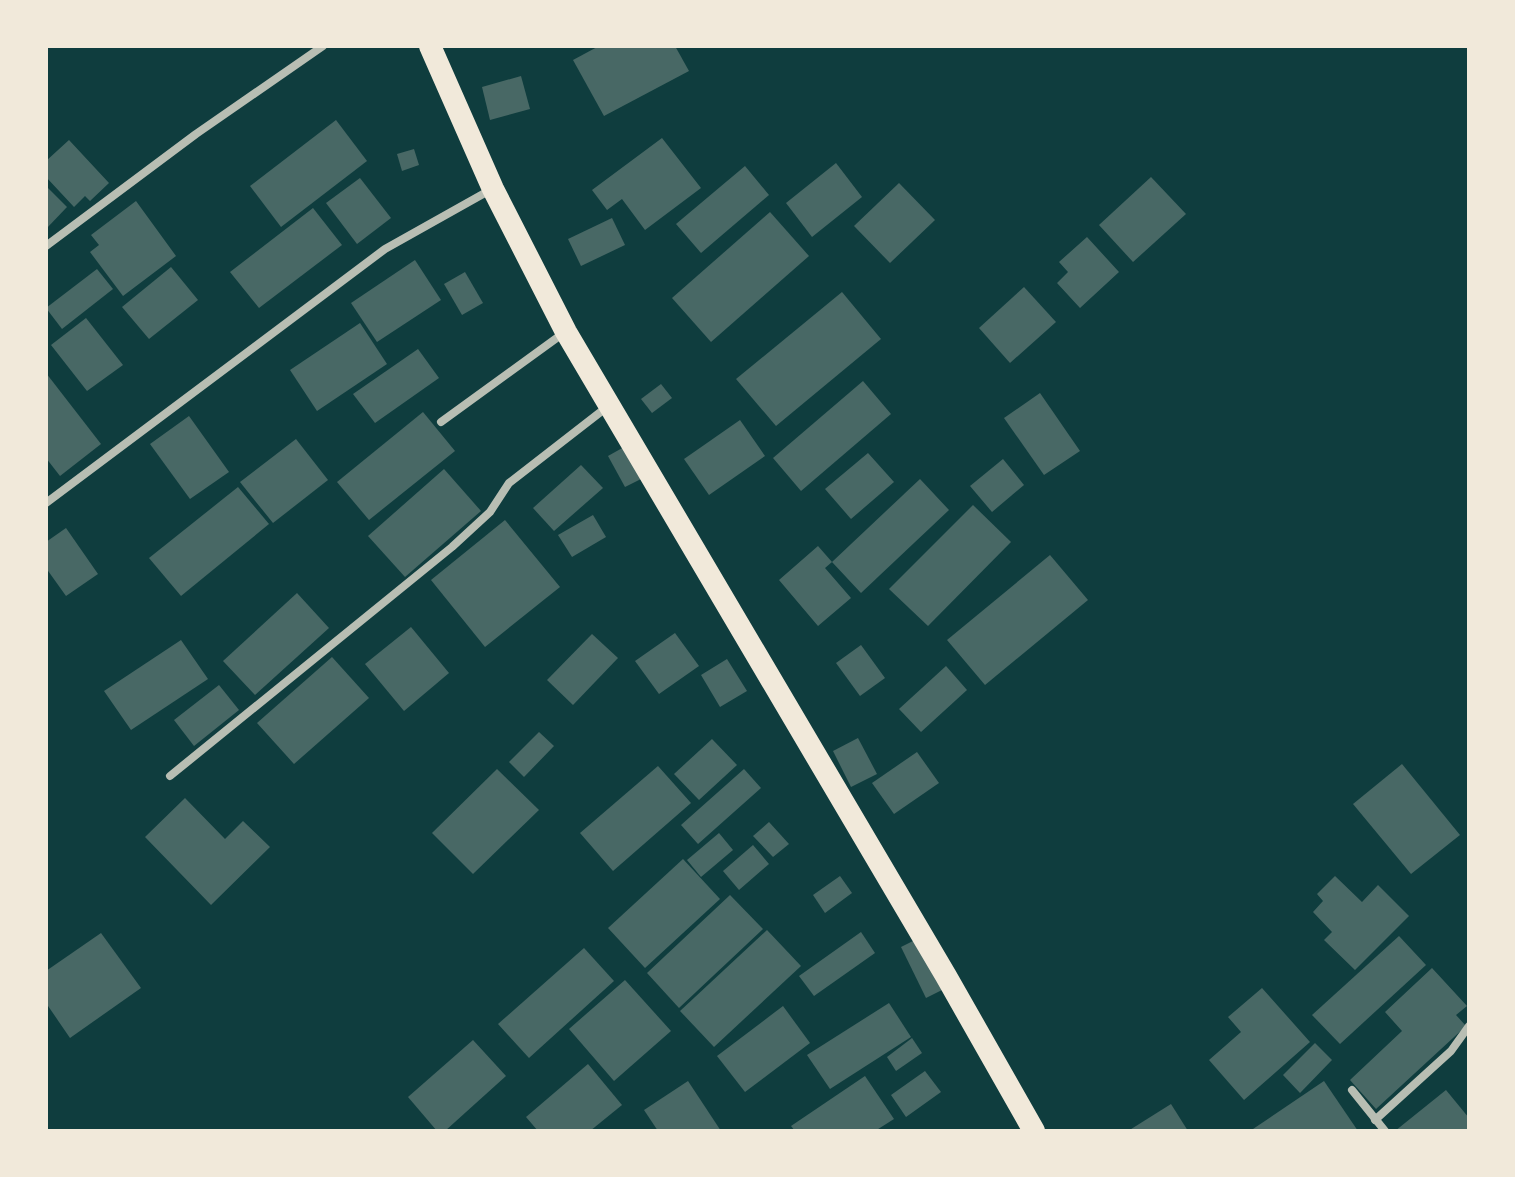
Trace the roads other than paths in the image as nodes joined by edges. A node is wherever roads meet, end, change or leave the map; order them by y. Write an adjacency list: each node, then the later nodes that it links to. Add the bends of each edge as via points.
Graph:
1 (323, 46): 4 (street)
2 (430, 46): 3 (highway)
3 (493, 189): 5 (highway); 8 (street, via 385,249)
4 (46, 246)
5 (566, 332): 6 (highway); 7 (street)
6 (611, 404): 9 (street, via 509,483 490,512 452,547); 13 (highway)
7 (441, 422)
8 (46, 503)
9 (170, 776)
10 (1469, 1026): 12 (street, via 1451,1051)
11 (1352, 1090): 12 (street)
12 (1375, 1120): 14 (street)
13 (1034, 1131)
14 (1385, 1131)

